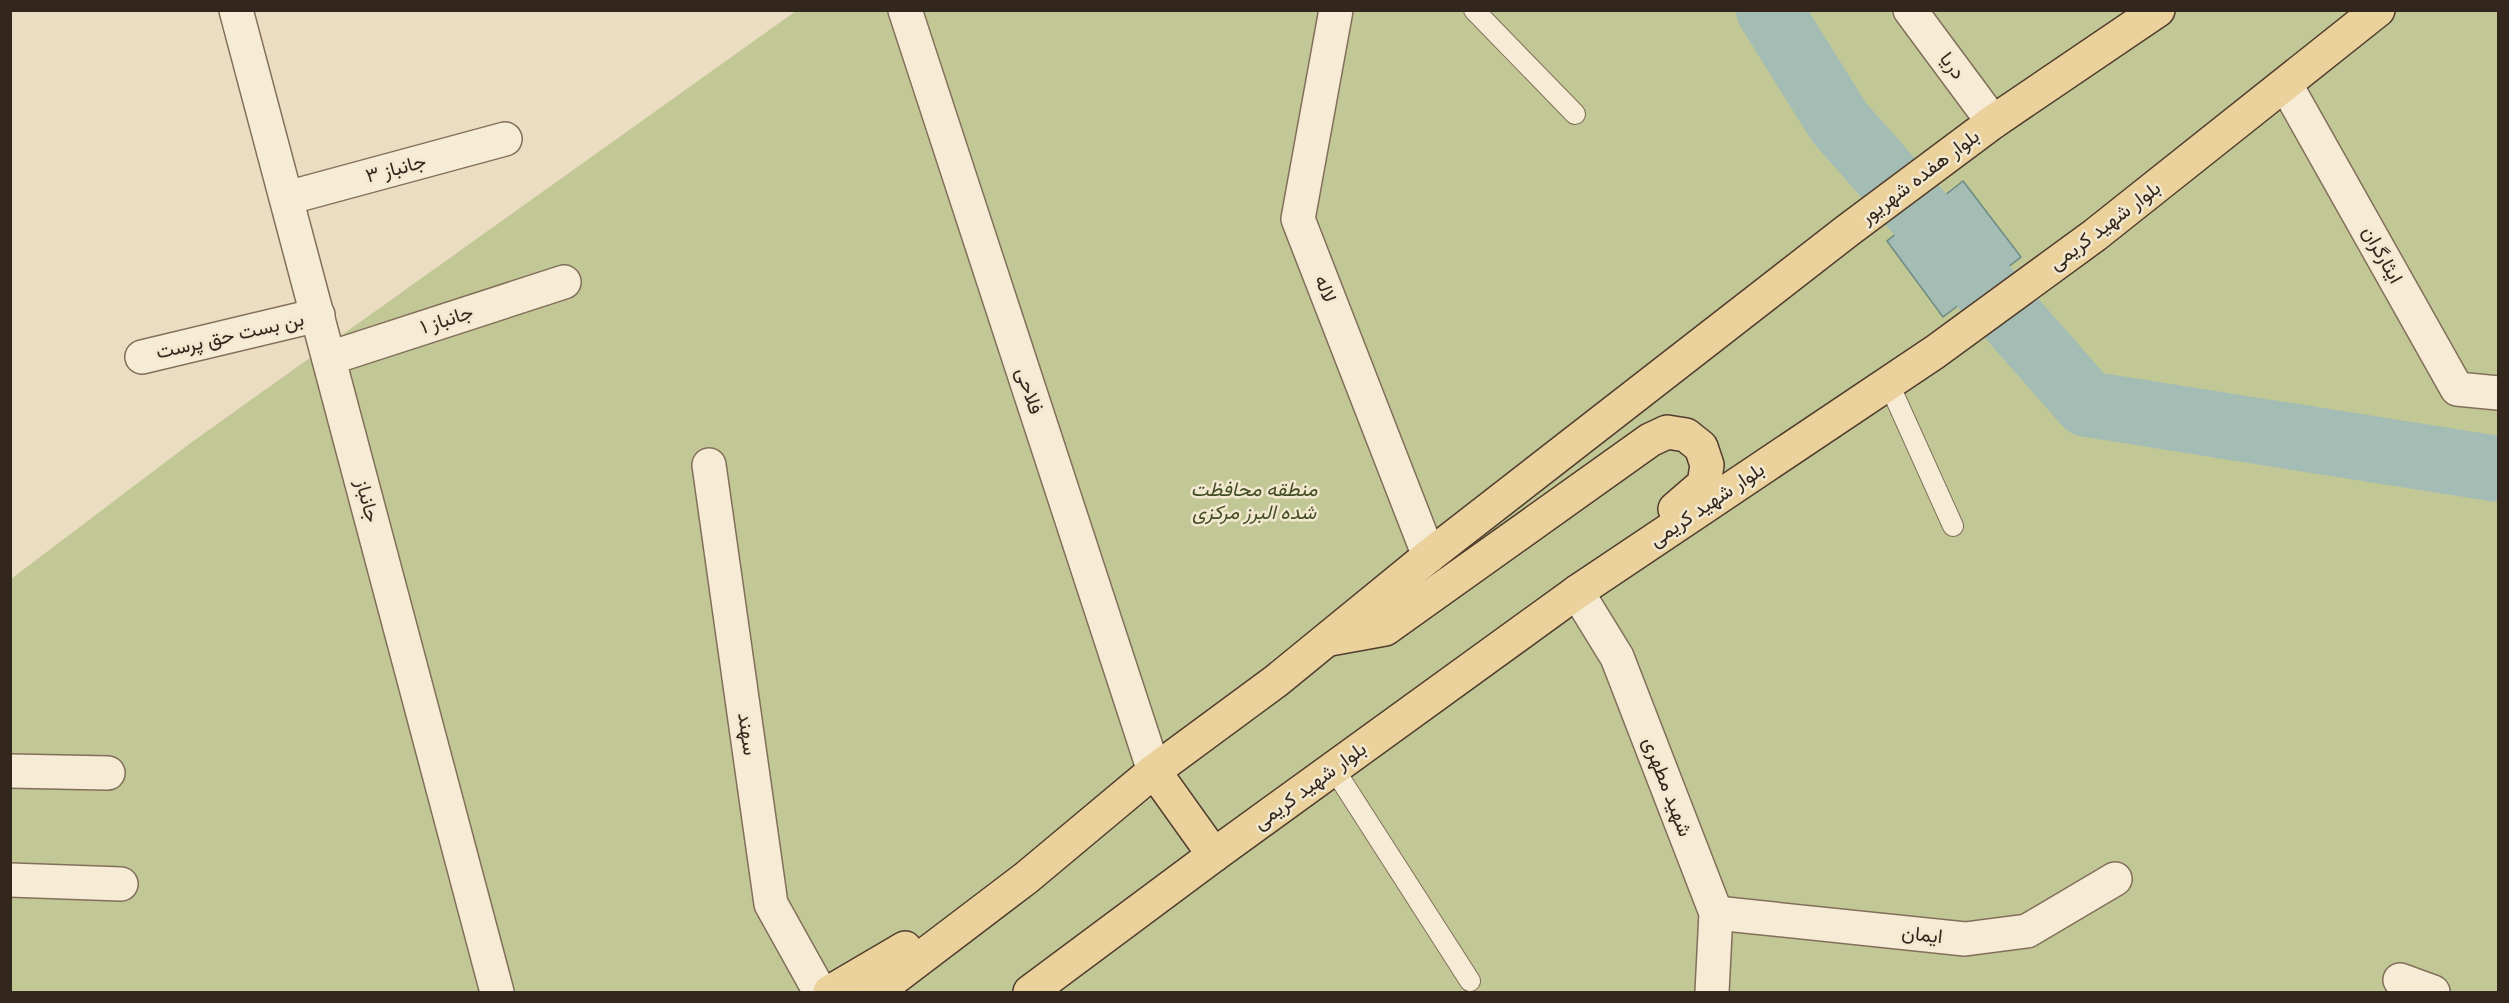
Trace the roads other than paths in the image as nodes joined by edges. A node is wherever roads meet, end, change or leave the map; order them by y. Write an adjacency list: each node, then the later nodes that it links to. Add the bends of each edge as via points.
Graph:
1 (236, 10): 12 (street, جانباز)
2 (904, 10): 26 (street, فلاحی)
3 (1336, 10): 21 (street, لاله, via 1298,219)
4 (1474, 10): 9 (lane)
5 (1910, 10): 10 (street, دریا)
6 (2158, 10): 10 (main road)
7 (2378, 10): 8 (main road, بلوار شهید کریمی)
8 (2286, 85): 17 (main road, بلوار شهید کریمی, via 2095,235); 18 (street, ایثارگران, via 2457,389)
9 (1575, 114)
10 (1994, 122): 21 (main road, بلوار هفده شهریور, via 1847,231)
11 (505, 140): 12 (street, جانباز ۳)
12 (287, 198): 14 (street, جانباز)
13 (564, 282): 16 (street, جانباز ۱)
14 (318, 315): 15 (street, بن بست حق پرست); 16 (street, جانباز)
15 (142, 357)
16 (330, 358): 37 (street, جانباز)
17 (1888, 384): 20 (lane); 22 (main road, بلوار شهید کریمی)
18 (2499, 393)
19 (709, 465): 38 (street, سهند, via 771,904)
20 (1953, 526)
21 (1429, 556): 23 (main road)
22 (1577, 592): 23 (main road, via 1704,484 1707,465 1701,447 1686,435 1667,432 1650,440 1384,629); 24 (main road, بلوار شهید کریمی); 33 (street, شهید مطهری, via 1617,657)
23 (1328, 640): 26 (main road)
24 (1334, 769): 28 (main road, بلوار شهید کریمی); 36 (lane)
25 (10, 771): 27 (street)
26 (1154, 771): 28 (main road); 29 (main road)
27 (108, 773)
28 (1214, 855): 34 (main road, بلوار شهید کریمی)
29 (1026, 878): 39 (main road); 40 (main road)
30 (2115, 879): 33 (street, ایمان, via 2027,932 1965,939)
31 (10, 880): 32 (street)
32 (121, 884)
33 (1716, 913): 43 (street, شهید مطهری)
34 (1087, 950): 41 (main road, بلوار شهید کریمی); 42 (street)
35 (2400, 980): 44 (street)
36 (1470, 981)
37 (497, 993)
38 (820, 993)
39 (830, 993)
40 (876, 993)
41 (1030, 993)
42 (1042, 993)
43 (1712, 993)
44 (2433, 993)

